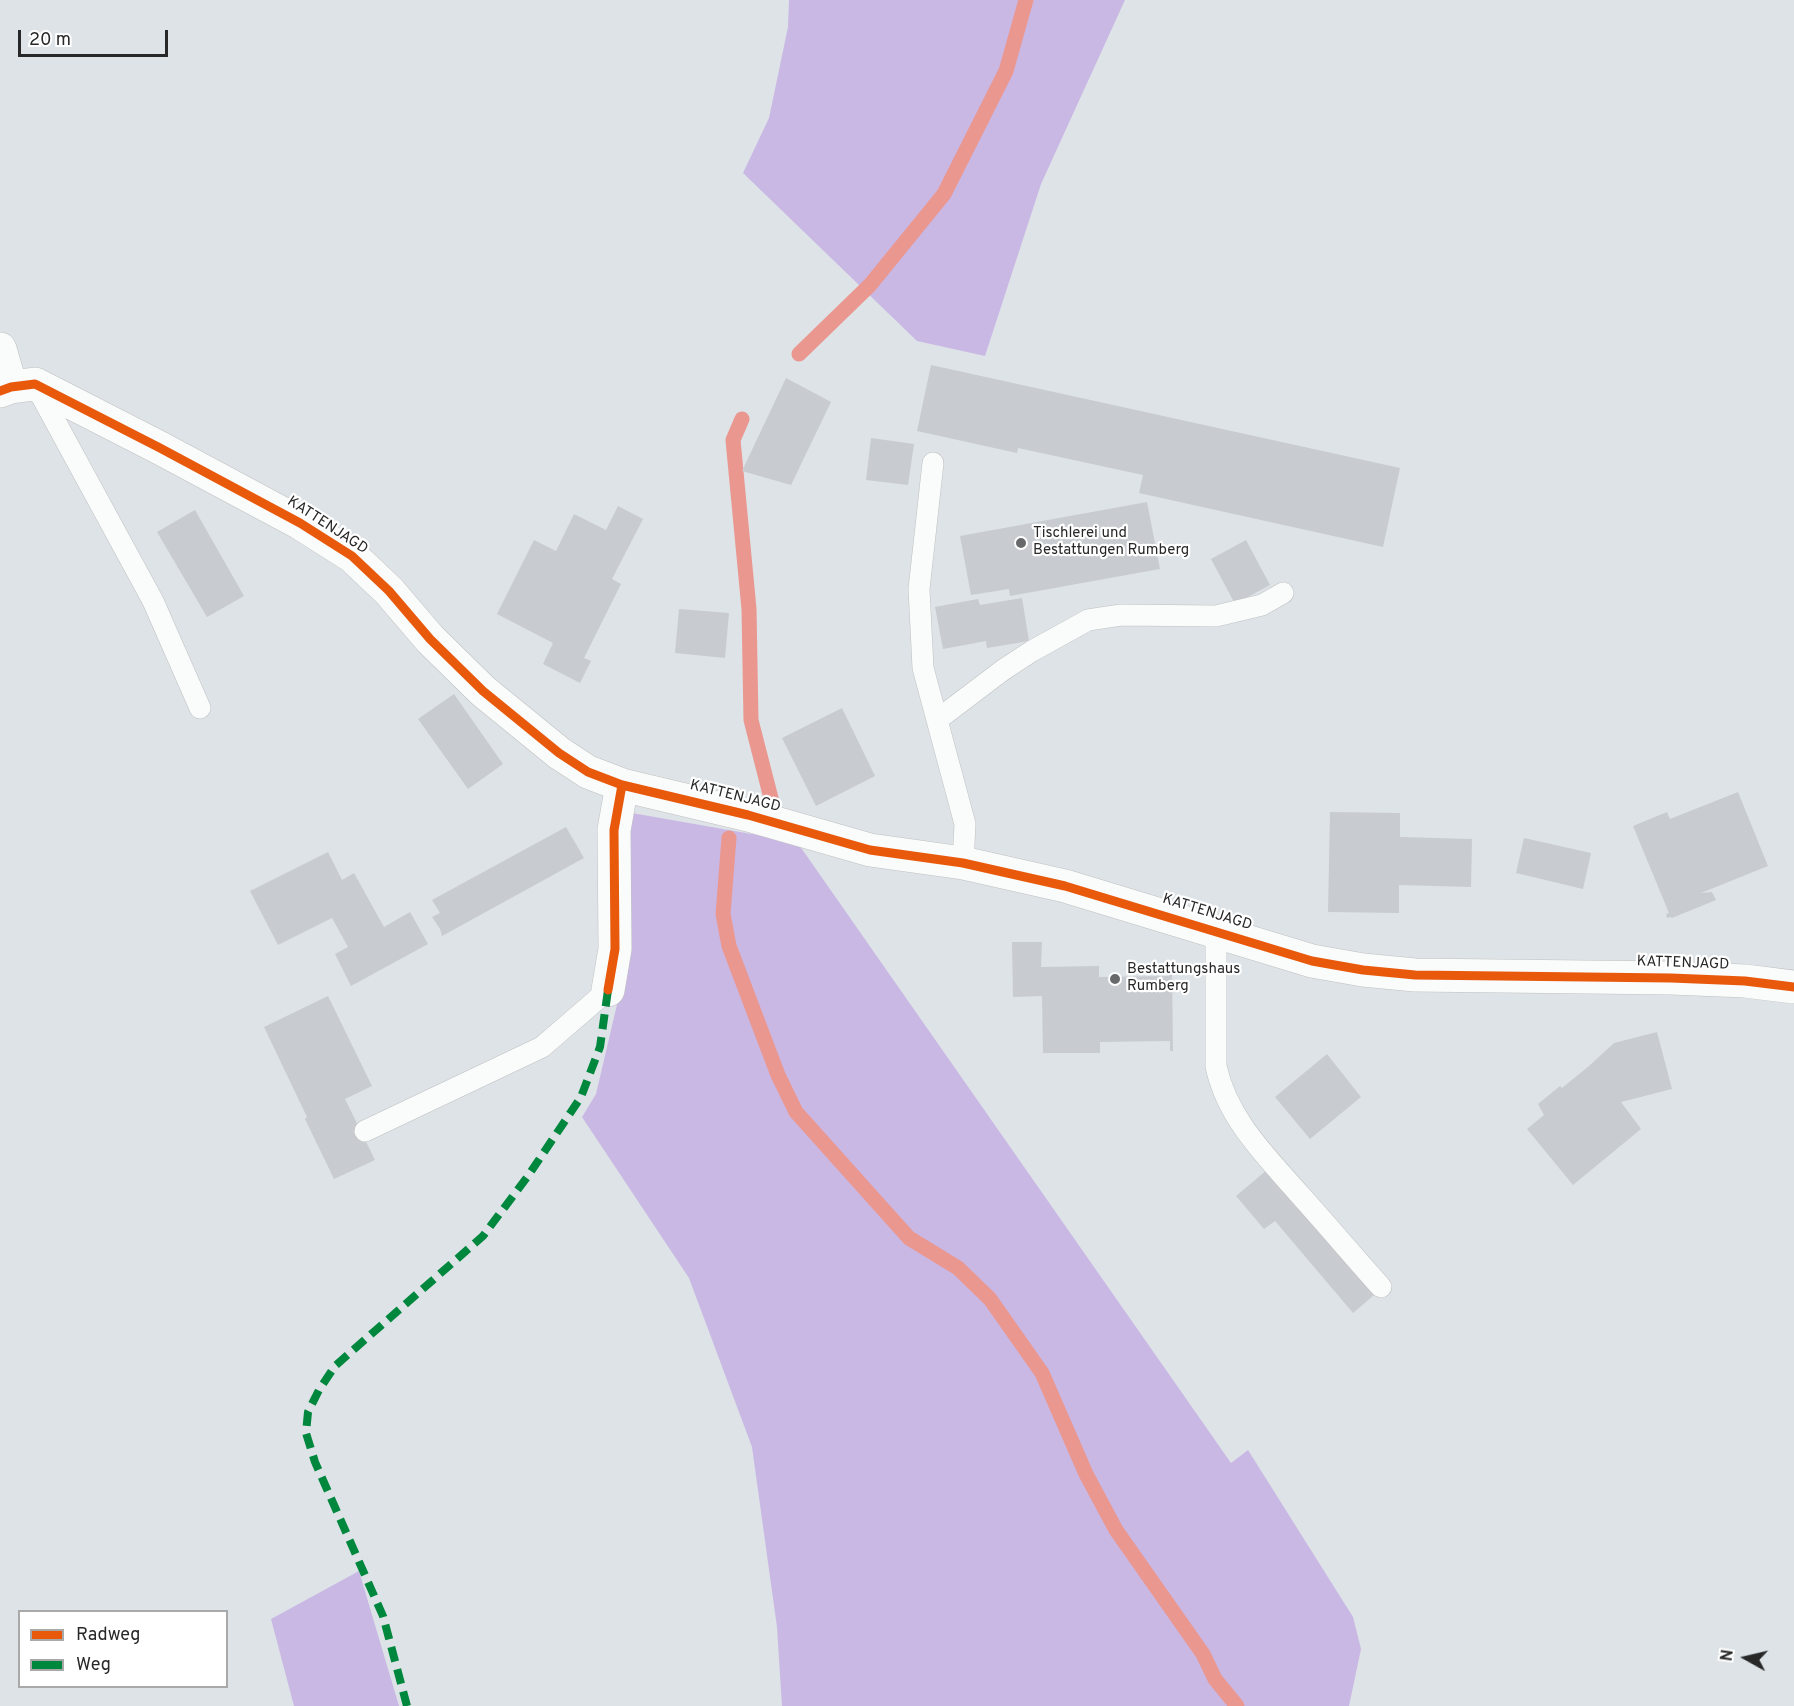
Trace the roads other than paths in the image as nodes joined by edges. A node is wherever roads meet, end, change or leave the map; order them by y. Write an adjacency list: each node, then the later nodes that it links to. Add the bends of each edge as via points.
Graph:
1 (0, 349): 2 (street)
2 (15, 387): 5 (lane, via 153,601); 7 (street, KATTENJAGD, via 160,448 352,556 483,691 559,753 588,772)
3 (933, 463): 6 (lane, via 919,589 923,668)
4 (1284, 593): 6 (lane, via 1262,605 1216,616 1121,615 1088,620 1003,670)
5 (200, 708)
6 (937, 720): 8 (lane, via 965,824)
7 (622, 785): 8 (street, KATTENJAGD, via 748,814 870,850); 11 (street, via 614,830 615,949)
8 (963, 863): 9 (street, KATTENJAGD, via 1065,886)
9 (1216, 931): 10 (street, KATTENJAGD, via 1312,961 1363,970 1415,975 1671,978); 13 (lane, via 1216,1066 1227,1099 1251,1138)
10 (1794, 987)
11 (608, 990): 12 (lane, via 542,1047)
12 (365, 1131)
13 (1381, 1287)

